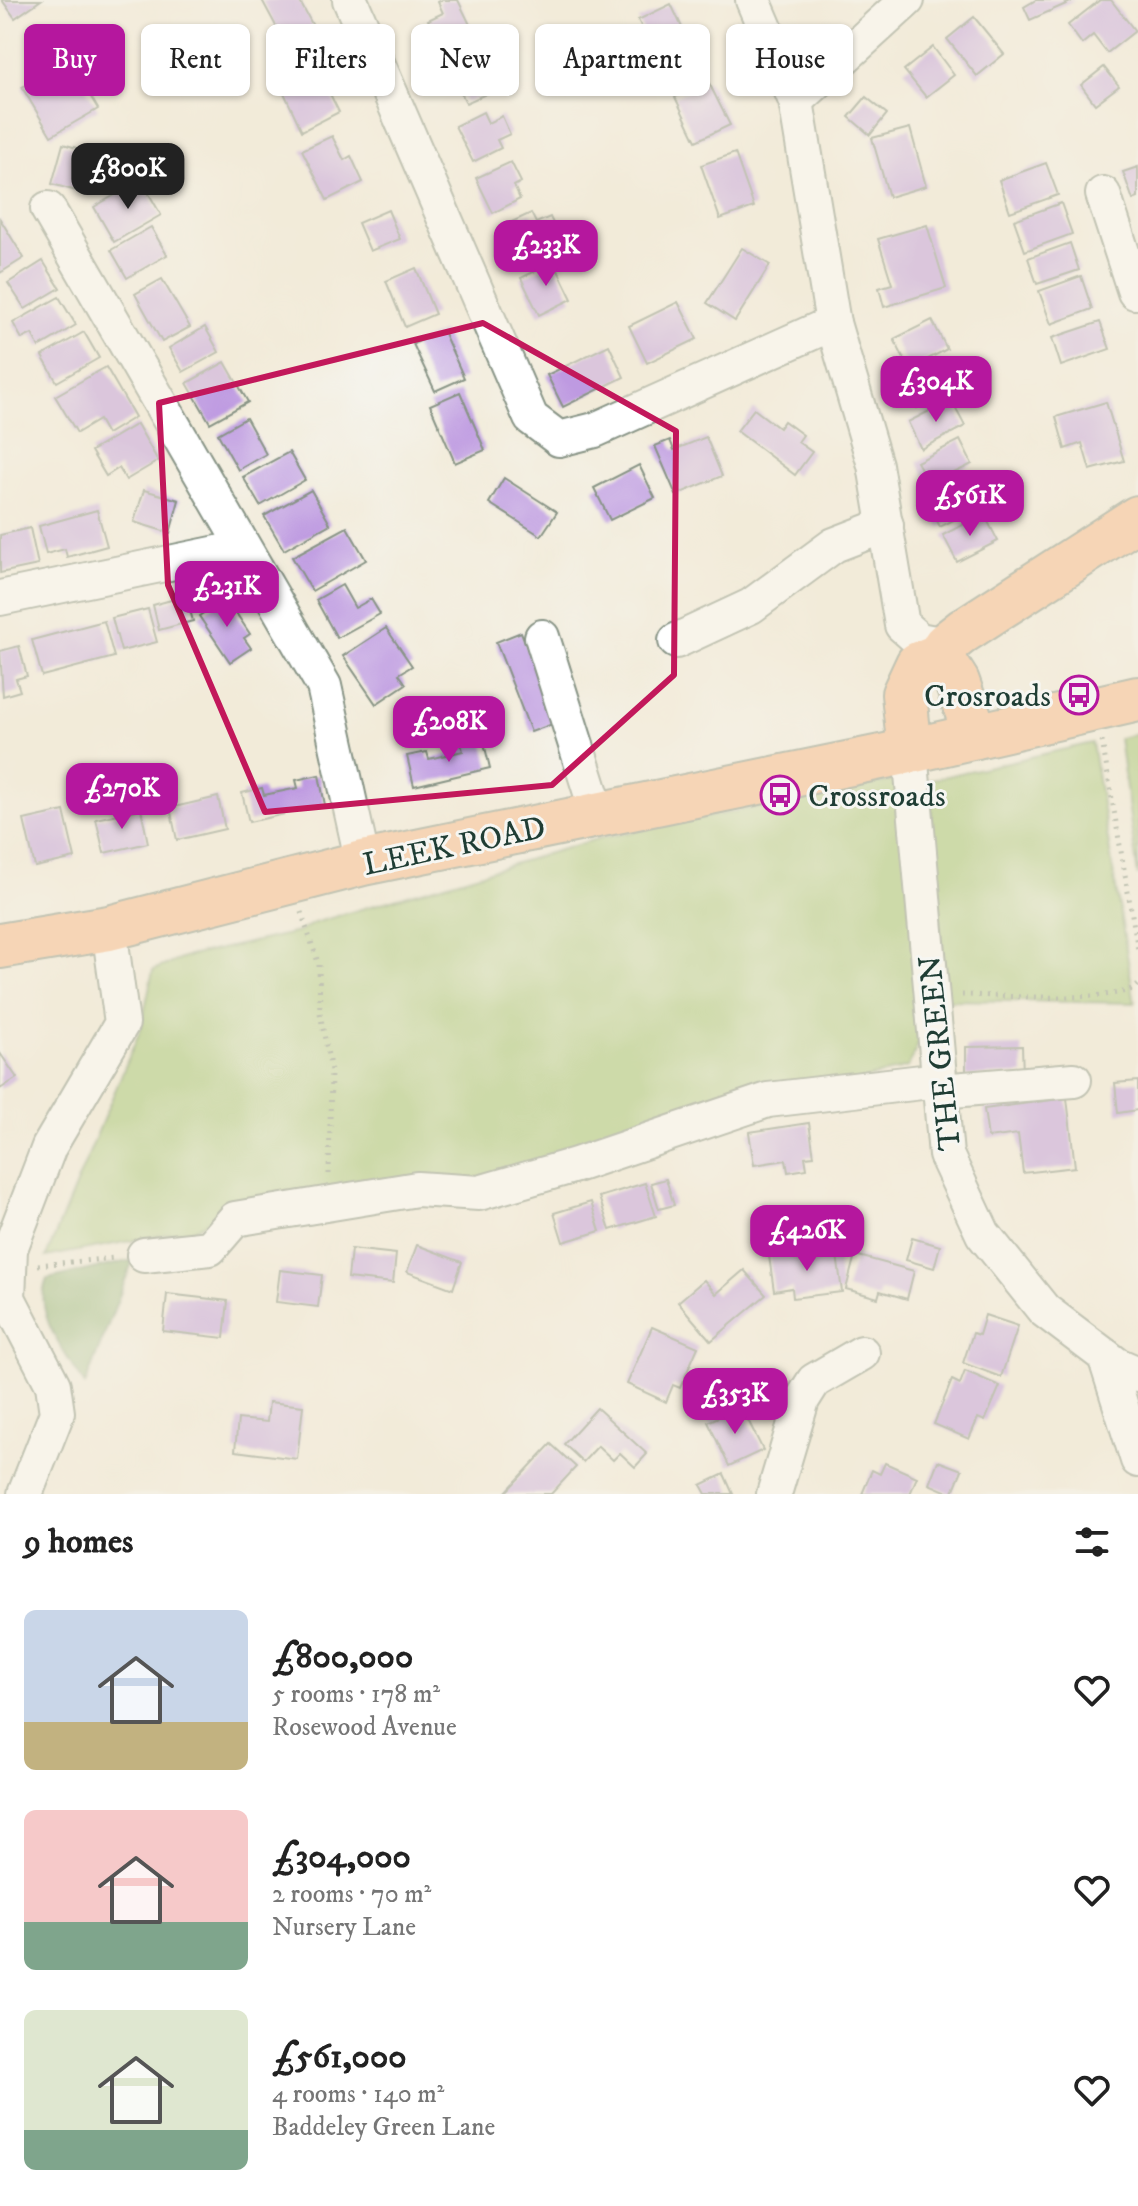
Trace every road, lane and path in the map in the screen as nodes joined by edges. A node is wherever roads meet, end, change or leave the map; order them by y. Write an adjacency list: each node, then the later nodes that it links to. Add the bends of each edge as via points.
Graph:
1 (350, 0): 9 (street, via 531,418 559,439 595,430)
2 (753, 0): 4 (street)
3 (907, 0): 4 (street)
4 (796, 101): 9 (street)
5 (1103, 194): 7 (street)
6 (48, 209): 12 (street)
7 (1127, 224): 8 (street)
8 (1135, 292)
9 (833, 323): 11 (street, via 875,465)
10 (1138, 518): 16 (main road)
11 (886, 525): 15 (street, via 834,545 751,606); 16 (street, via 902,625)
12 (242, 548): 13 (street); 21 (street, via 324,686)
13 (0, 598)
14 (542, 637): 20 (street)
15 (676, 641)
16 (943, 650): 18 (main road); 19 (main road, via 918,664 904,694)
17 (1118, 704): 18 (main road, LEEK ROAD); 25 (path)
18 (976, 736): 19 (main road, LEEK ROAD)
19 (910, 751): 20 (main road, LEEK ROAD); 27 (street, THE GREEN)
20 (598, 815): 21 (main road, LEEK ROAD)
21 (363, 863): 22 (main road, LEEK ROAD)
22 (291, 881): 23 (main road, LEEK ROAD); 30 (path, via 319,965 320,1013 331,1071)
23 (109, 928): 24 (main road, LEEK ROAD); 32 (street, via 122,1023 49,1147 10,1249)
24 (0, 946)
25 (1138, 950)
26 (1138, 985): 27 (path, via 1104,996)
27 (931, 995): 29 (street, THE GREEN)
28 (1074, 1080): 29 (street)
29 (940, 1086): 30 (street, via 768,1100 479,1193 417,1189); 34 (street, THE GREEN, via 946,1155 983,1234 1044,1310)
30 (328, 1204): 31 (street, via 235,1219 210,1248)
31 (144, 1255): 32 (path)
32 (9, 1267): 37 (street, via 8,1298 53,1385 57,1413)
33 (862, 1353): 38 (street, via 814,1381 802,1400)
34 (1105, 1356): 35 (street, THE GREEN); 36 (street)
35 (1138, 1374)
36 (1138, 1460)
37 (25, 1494)
38 (774, 1494)

